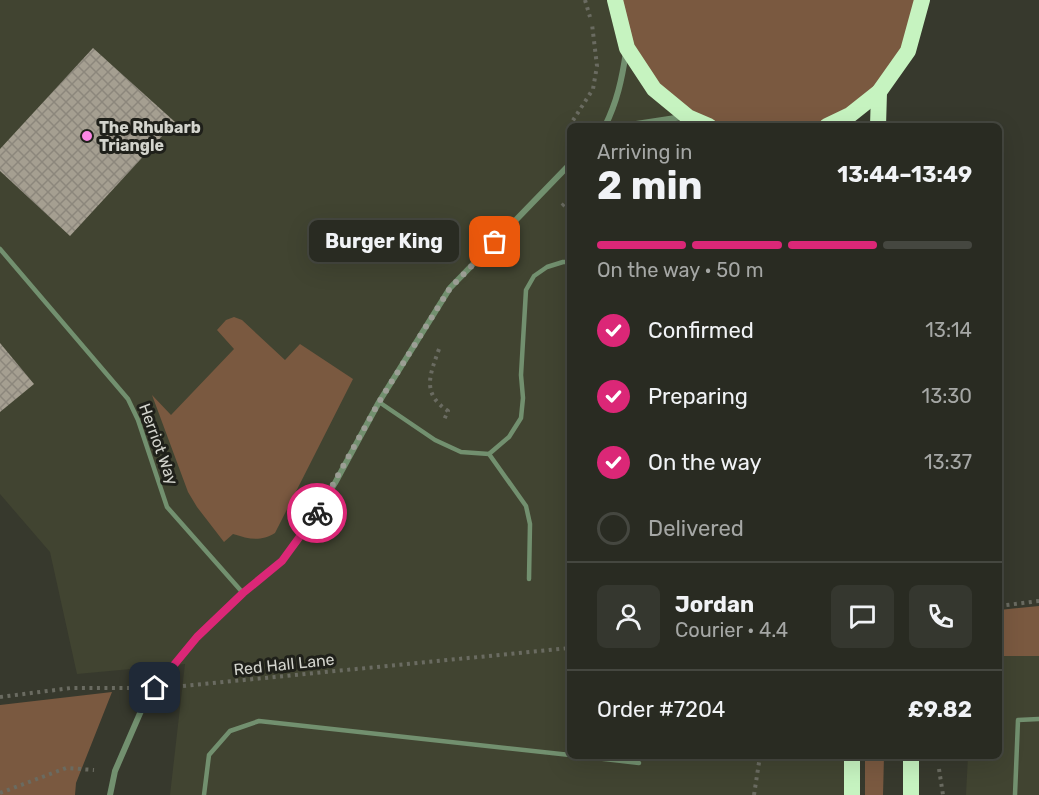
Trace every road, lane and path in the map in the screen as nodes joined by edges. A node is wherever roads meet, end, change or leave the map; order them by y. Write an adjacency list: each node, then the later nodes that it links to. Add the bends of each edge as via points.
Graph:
1 (585, 0): 7 (path, via 597,66 593,89)
2 (615, 0): 4 (highway)
3 (922, 0): 5 (highway, via 908,51)
4 (627, 48): 6 (highway, via 654,89); 8 (street, via 615,107)
5 (879, 92): 11 (highway); 12 (highway)
6 (688, 117): 9 (street); 10 (highway)
7 (573, 123)
8 (606, 123)
9 (645, 123)
10 (703, 123)
11 (833, 123)
12 (878, 123)
13 (567, 167): 19 (street, via 450,288)
14 (567, 201): 15 (path)
15 (555, 213)
16 (0, 249): 23 (lane, Herriot Way, via 128,399 167,507)
17 (567, 262): 21 (lane, via 547,267 534,276 526,290 521,418 509,437)
18 (441, 343): 20 (path, via 430,390 448,411)
19 (379, 402): 20 (lane); 23 (street, via 308,527 282,561)
20 (435, 440): 21 (lane, via 461,452)
21 (489, 454): 22 (lane, via 526,506 530,524)
22 (529, 579)
23 (243, 593): 27 (street, via 197,637)
24 (1039, 601): 25 (path)
25 (1002, 606)
26 (567, 648): 27 (path, Red Hall Lane)
27 (155, 688): 28 (path, Red Hall Lane, via 71,688); 37 (street)
28 (0, 697)
29 (1039, 719): 45 (lane, via 1018,720)
30 (567, 755): 40 (lane, via 259,721 230,731 209,755)
31 (604, 759): 35 (lane)
32 (760, 759): 41 (path)
33 (852, 759): 42 (highway)
34 (911, 759): 43 (highway)
35 (639, 763)
36 (939, 768): 44 (path)
37 (115, 771): 38 (path, via 66,768); 39 (street)
38 (0, 793)
39 (110, 795)
40 (204, 795)
41 (754, 795)
42 (852, 795)
43 (911, 795)
44 (943, 795)
45 (1015, 795)

